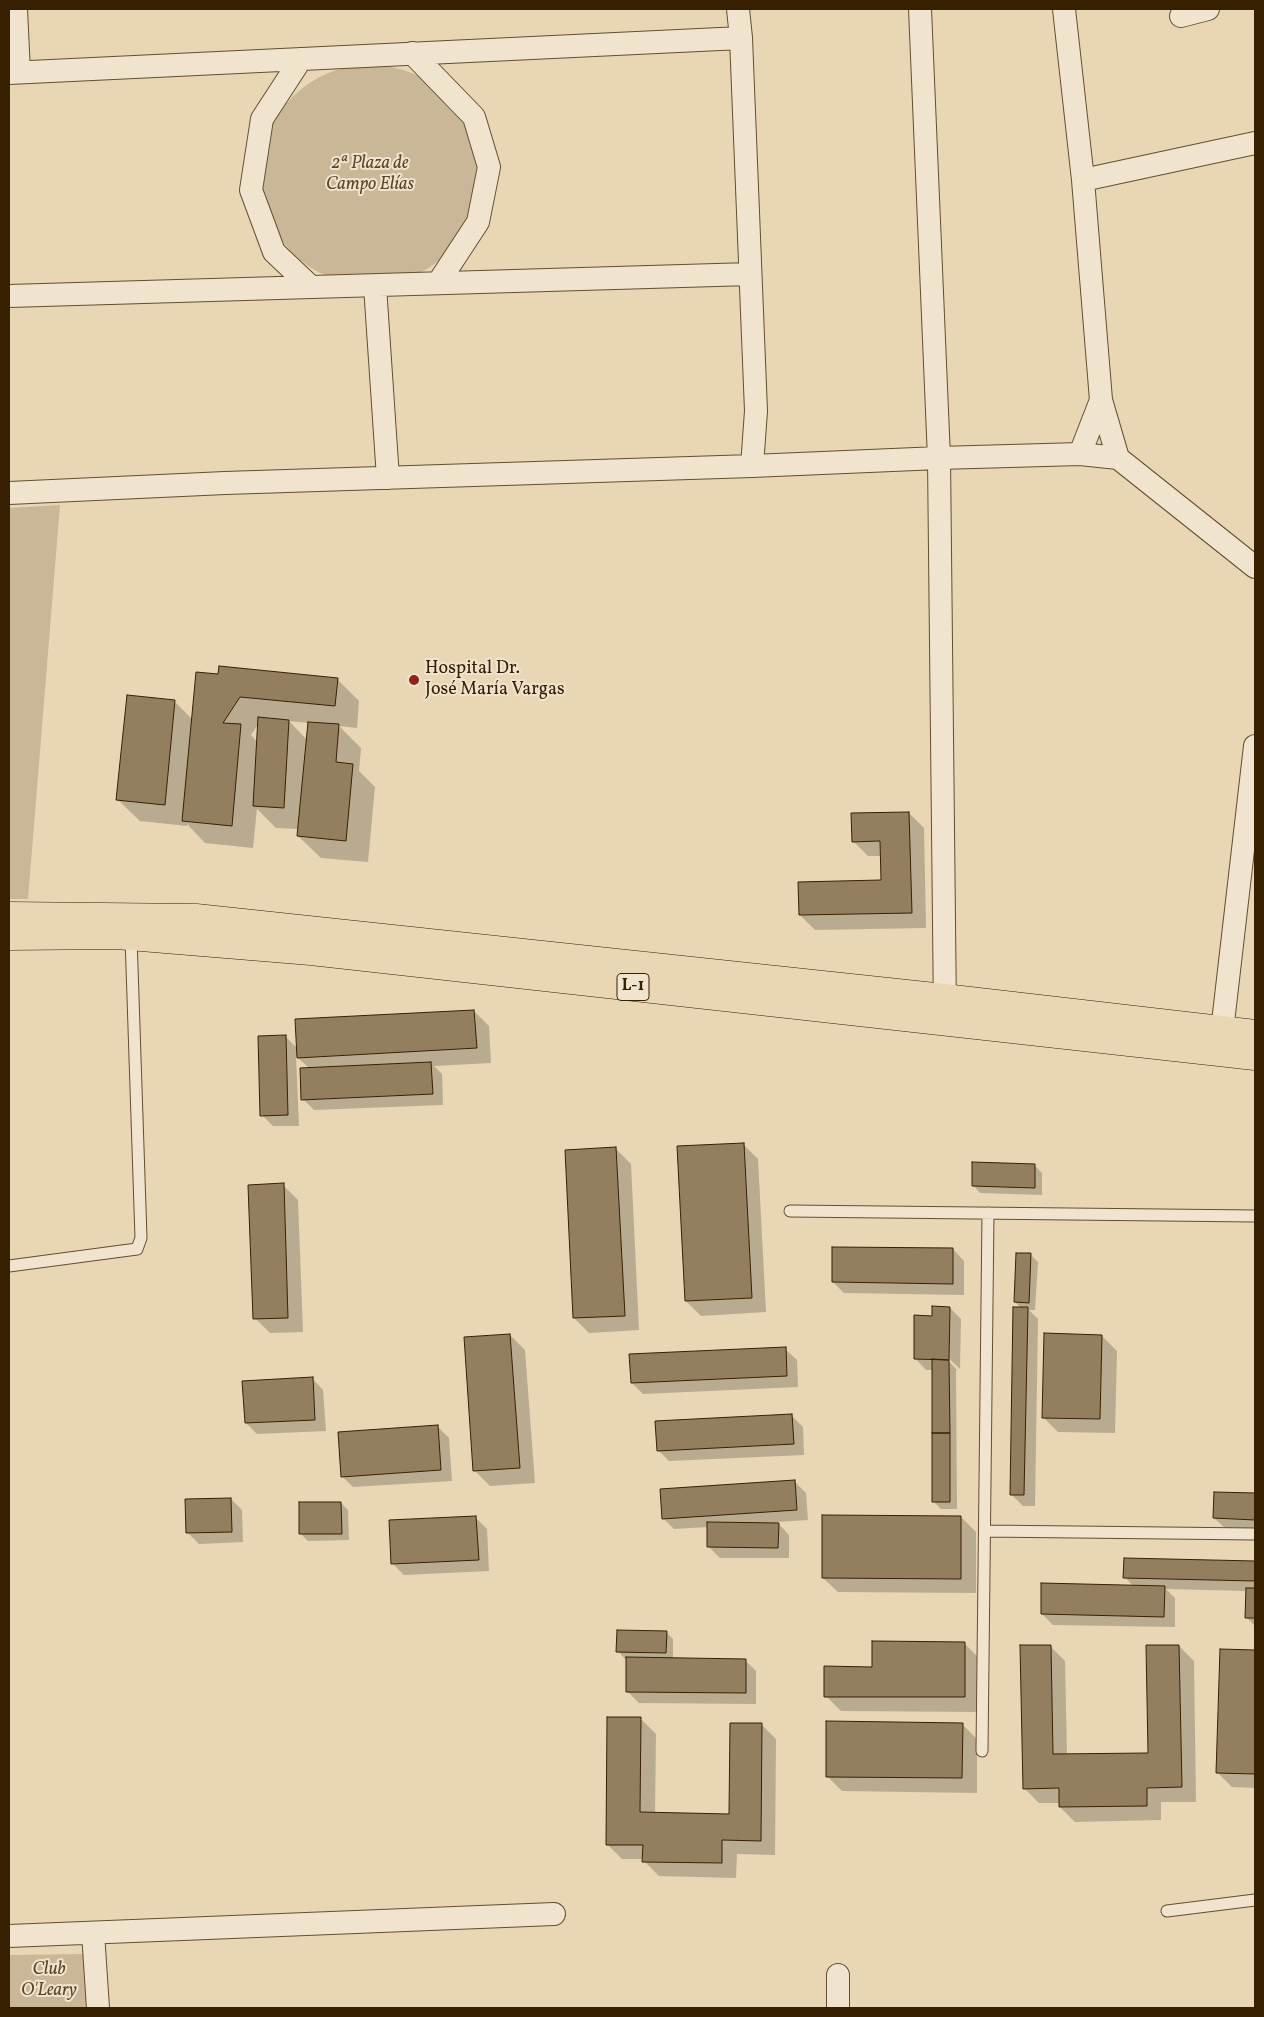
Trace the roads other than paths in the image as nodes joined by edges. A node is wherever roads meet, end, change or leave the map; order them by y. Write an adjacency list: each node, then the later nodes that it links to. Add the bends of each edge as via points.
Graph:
1 (16, 9): 10 (street)
2 (738, 9): 7 (street)
3 (920, 9): 20 (street)
4 (1064, 9): 12 (street)
5 (1208, 9): 6 (street)
6 (1181, 16)
7 (741, 38): 8 (street); 13 (street)
8 (412, 53): 9 (street); 14 (street, via 474,117 489,167 478,222)
9 (301, 59): 10 (street); 16 (street, via 262,119 251,190 274,252)
10 (14, 73)
11 (1255, 143): 12 (street)
12 (1083, 180): 18 (street)
13 (750, 274): 14 (street); 22 (street, via 756,411)
14 (438, 284): 15 (street)
15 (375, 286): 16 (street); 23 (street)
16 (311, 287): 17 (street)
17 (9, 296)
18 (1101, 400): 19 (street); 21 (street)
19 (1080, 454): 20 (street); 21 (street)
20 (939, 458): 22 (street); 30 (street)
21 (1118, 458): 25 (street)
22 (752, 466): 23 (street)
23 (388, 478): 24 (street)
24 (9, 493)
25 (1255, 568)
26 (1255, 746): 31 (street)
27 (9, 916): 30 (main road, L-1, via 196,918)
28 (9, 936): 29 (main road, L-1)
29 (131, 937): 30 (main road, L-1); 37 (lane, via 141,1238 137,1249)
30 (945, 1010): 31 (main road, L-1); 33 (main road, L-1)
31 (1222, 1031): 32 (main road, L-1)
32 (1255, 1034)
33 (1255, 1056)
34 (790, 1211): 35 (lane)
35 (988, 1214): 36 (lane); 38 (lane)
36 (1255, 1216)
37 (9, 1266)
38 (986, 1530): 39 (lane); 40 (lane)
39 (1255, 1534)
40 (982, 1751)
41 (1255, 1900): 42 (lane)
42 (1167, 1911)
43 (554, 1914): 44 (street)
44 (93, 1933): 45 (street); 47 (street)
45 (9, 1936)
46 (838, 1975): 48 (street)
47 (98, 2008)
48 (838, 2008)

